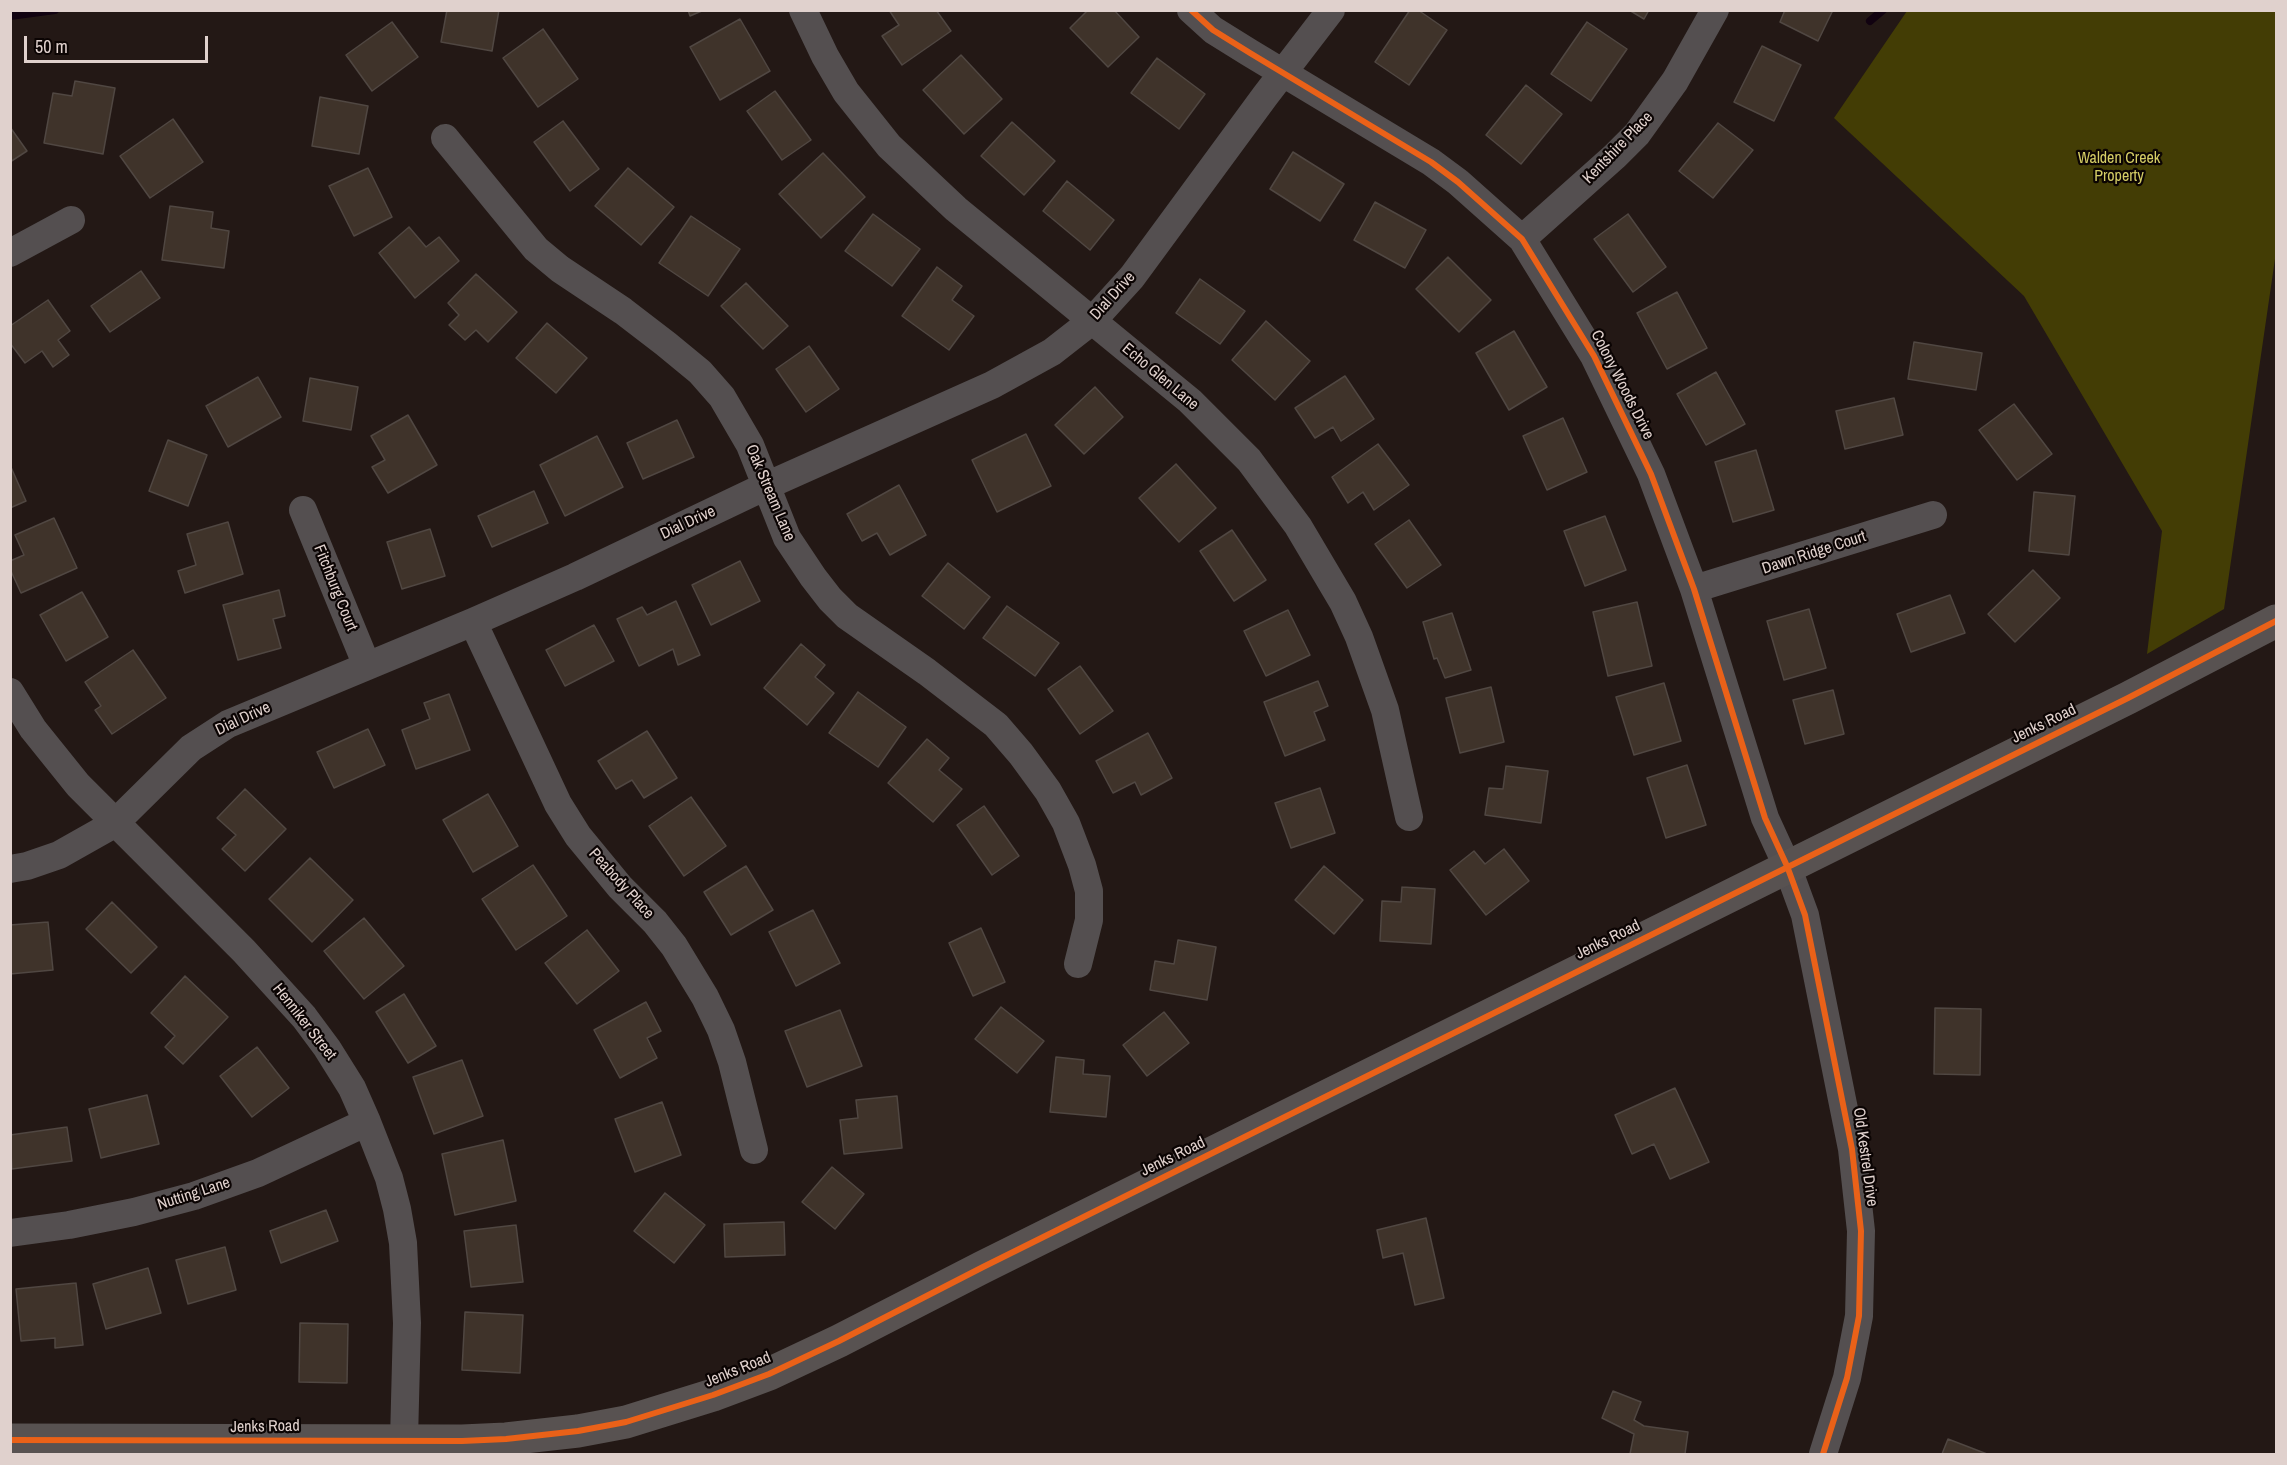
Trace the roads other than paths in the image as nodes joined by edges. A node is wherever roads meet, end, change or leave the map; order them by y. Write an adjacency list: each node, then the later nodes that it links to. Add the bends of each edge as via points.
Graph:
1 (803, 10): 10 (street, Echo Glen Lane, via 846,92 889,146 956,210)
2 (1191, 10): 5 (street, Colony Woods Drive, via 1213,30)
3 (1331, 10): 5 (street, Dial Drive)
4 (1715, 10): 8 (street, Kentshire Place, via 1675,81 1637,134)
5 (1285, 72): 8 (street, Colony Woods Drive, via 1431,162); 10 (street, Dial Drive, via 1132,277)
6 (445, 138): 11 (street, Oak Stream Lane, via 536,249 700,372 736,418)
7 (71, 220): 9 (street)
8 (1522, 239): 14 (street, Colony Woods Drive, via 1594,356 1651,474)
9 (10, 253)
10 (1093, 320): 11 (street, Dial Drive, via 1021,370); 19 (street, Echo Glen Lane, via 1190,401 1249,460 1298,526 1343,602 1374,675)
11 (766, 486): 16 (street, Dial Drive); 23 (street, Oak Stream Lane, via 787,538 830,599 847,616 996,726 1048,791 1066,823 1089,891 1089,920)
12 (303, 510): 17 (street, Fitchburg Court)
13 (1933, 515): 14 (street, Dawn Ridge Court)
14 (1694, 590): 21 (street, Colony Woods Drive, via 1764,818)
15 (2277, 621): 21 (street, Jenks Road)
16 (473, 622): 17 (street, Dial Drive); 25 (street, Peabody Place, via 558,804 578,836 674,946 705,997 732,1062)
17 (367, 666): 20 (street, Dial Drive, via 208,736)
18 (10, 692): 20 (street, Henniker Street, via 33,729)
19 (1409, 817)
20 (114, 824): 22 (street, Dial Drive, via 59,855); 24 (street, Henniker Street, via 244,951 304,1017 352,1088)
21 (1787, 866): 29 (street, Jenks Road, via 769,1374 664,1412 578,1431); 31 (street, Old Kestrel Drive, via 1805,915 1820,983 1852,1149 1861,1231 1859,1316 1847,1378)
22 (10, 869)
23 (1078, 964)
24 (367, 1122): 26 (street, Nutting Lane, via 258,1173 194,1196 80,1223); 29 (street, Henniker Street, via 389,1178 403,1244)
25 (754, 1150)
26 (10, 1233)
27 (10, 1440): 28 (street, Jenks Road)
28 (213, 1441): 29 (street, Jenks Road); 30 (street)
29 (404, 1447)
30 (254, 1455)
31 (1823, 1455)

